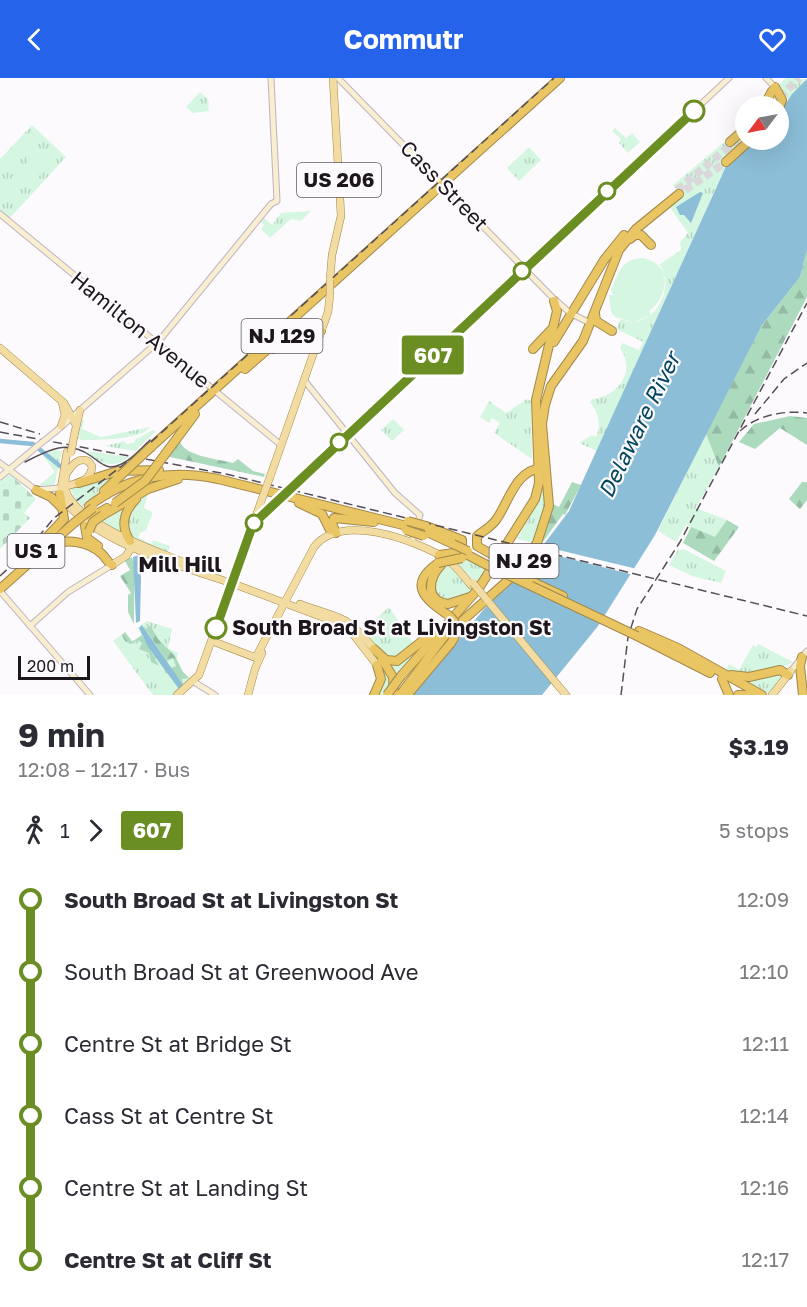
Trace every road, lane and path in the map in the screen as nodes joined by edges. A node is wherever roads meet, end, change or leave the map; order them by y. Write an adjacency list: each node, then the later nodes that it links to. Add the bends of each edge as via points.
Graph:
1 (271, 78): 28 (street, via 277,201)
2 (333, 78): 26 (main road, US 206, bridge, via 341,216)
3 (338, 78): 15 (street, Cass Street)
4 (560, 78): 15 (highway, NJ 129)
5 (568, 78): 15 (highway, NJ 129)
6 (729, 78): 19 (street)
7 (766, 78): 8 (street)
8 (773, 89): 9 (highway); 10 (highway)
9 (769, 96)
10 (779, 96)
11 (735, 138): 12 (highway)
12 (730, 142)
13 (739, 150): 14 (highway)
14 (726, 162)
15 (444, 186): 19 (street, Cass Street); 32 (highway, NJ 129); 34 (highway, NJ 129)
16 (0, 214): 28 (street, Hamilton Avenue)
17 (645, 222): 18 (highway, NJ 29); 18 (highway, via 642,232 651,245 640,235 634,235); 20 (highway, NJ 29, via 678,192 622,236)
18 (619, 250): 22 (highway, NJ 29)
19 (524, 269): 21 (street, Cass Street); 38 (street)
20 (580, 298): 21 (highway, via 570,306); 23 (highway, NJ 29)
21 (555, 300): 23 (street, Cass Street); 24 (highway)
22 (596, 310): 25 (highway, NJ 29); 27 (highway, via 596,321)
23 (569, 314): 25 (street, Cass Street); 31 (highway, NJ 29)
24 (554, 325): 30 (highway); 31 (highway)
25 (593, 326): 44 (highway, NJ 29, via 555,380 544,405)
26 (321, 331): 32 (highway, via 301,329); 33 (main road, US 206)
27 (612, 331)
28 (157, 343): 34 (street, Hamilton Avenue); 36 (street)
29 (0, 348): 35 (main road)
30 (533, 350)
31 (544, 364): 44 (highway, NJ 29, via 535,416)
32 (250, 365): 34 (highway, NJ 129)
33 (304, 380): 38 (street); 40 (main road, US 206)
34 (216, 392): 40 (street, Hamilton Avenue); 57 (highway, NJ 129, bridge, via 121,475); 57 (highway, NJ 129, bridge, via 187,423 145,481)
35 (61, 400): 36 (main road); 37 (main road, via 65,412)
36 (76, 413): 37 (street); 39 (main road); 39 (main road)
37 (59, 428): 39 (main road); 43 (street, bridge)
38 (348, 434): 56 (street, bridge); 64 (street, via 394,493 420,515)
39 (72, 435): 41 (main road, bridge)
40 (281, 445): 55 (main road, US 206, bridge)
41 (69, 452): 45 (main road); 50 (main road)
42 (0, 463): 43 (street)
43 (10, 469): 47 (street); 51 (street)
44 (540, 471): 49 (highway, via 521,476); 53 (highway, NJ 29); 77 (highway, NJ 29, via 549,506 537,543 514,575)
45 (67, 473): 48 (main road, via 77,461 88,461 92,473); 50 (main road)
46 (182, 476): 48 (highway, via 147,468 118,471); 52 (highway); 54 (highway); 57 (highway, via 134,486); 61 (highway, via 218,479)
47 (0, 477)
48 (79, 483): 50 (main road)
49 (519, 483): 53 (highway, via 529,477 534,480); 70 (highway, via 496,520 478,535 475,542)
50 (62, 489): 51 (street); 59 (highway); 65 (main road, via 66,503 93,525)
51 (36, 490): 59 (highway, via 55,500)
52 (146, 490): 57 (highway); 65 (highway, via 126,514 124,528)
53 (537, 495): 75 (highway, NJ 29, via 510,544)
54 (296, 502): 58 (highway); 63 (highway, via 322,514)
55 (259, 507): 56 (street); 60 (main road, US 206)
56 (270, 508): 60 (street)
57 (95, 512): 59 (highway)
58 (375, 522): 61 (highway); 63 (highway, via 337,518 332,521)
59 (77, 523): 66 (highway, US 1); 71 (highway, via 106,552); 72 (highway, US 1)
60 (253, 524): 73 (main road, US 206)
61 (407, 526): 62 (highway, bridge)
62 (425, 531): 68 (highway, bridge, via 451,545); 68 (highway, via 462,540)
63 (334, 533): 64 (main road, via 356,530); 76 (main road, via 314,547)
64 (412, 542): 68 (main road)
65 (130, 543): 67 (main road); 69 (main road); 73 (main road)
66 (43, 550): 71 (highway, via 74,541 97,551); 74 (highway, US 1)
67 (145, 553): 69 (main road); 73 (main road)
68 (451, 557): 70 (highway); 75 (highway, via 431,582 430,591 448,604); 77 (highway, via 423,578 421,590 427,601); 97 (main road, bridge, via 454,566)
69 (121, 559): 71 (main road)
70 (486, 560): 79 (highway, bridge); 79 (highway, bridge)
71 (112, 565): 78 (street, via 68,592)
72 (0, 582)
73 (233, 582): 76 (main road); 80 (main road, US 206)
74 (0, 590): 78 (street)
75 (473, 596): 77 (highway, NJ 29)
76 (288, 602): 81 (main road, via 344,618 357,627); 83 (main road); 84 (main road, via 342,625)
77 (452, 619): 81 (highway, via 397,661 386,660); 89 (highway); 89 (highway, bridge, via 457,630 451,643); 95 (highway, NJ 29, bridge)
78 (30, 626): 90 (street)
79 (638, 634): 86 (highway)
80 (212, 641): 83 (main road); 87 (main road, US 206)
81 (374, 649): 96 (highway, via 392,674)
82 (802, 657): 85 (highway); 88 (highway)
83 (255, 661): 93 (main road)
84 (377, 665): 94 (highway, via 381,681)
85 (786, 672): 86 (highway, via 746,677); 88 (highway); 102 (main road)
86 (721, 675): 98 (highway); 100 (highway); 101 (highway)
87 (194, 681): 91 (main road, US 206); 92 (street)
88 (801, 682): 103 (highway)
89 (405, 694)
90 (90, 695)
91 (177, 695)
92 (215, 695)
93 (247, 695)
94 (374, 695)
95 (387, 695)
96 (394, 695)
97 (564, 695)
98 (729, 695)
99 (738, 695): 100 (highway)
100 (753, 695)
101 (762, 695)
102 (772, 695)
103 (803, 695)

